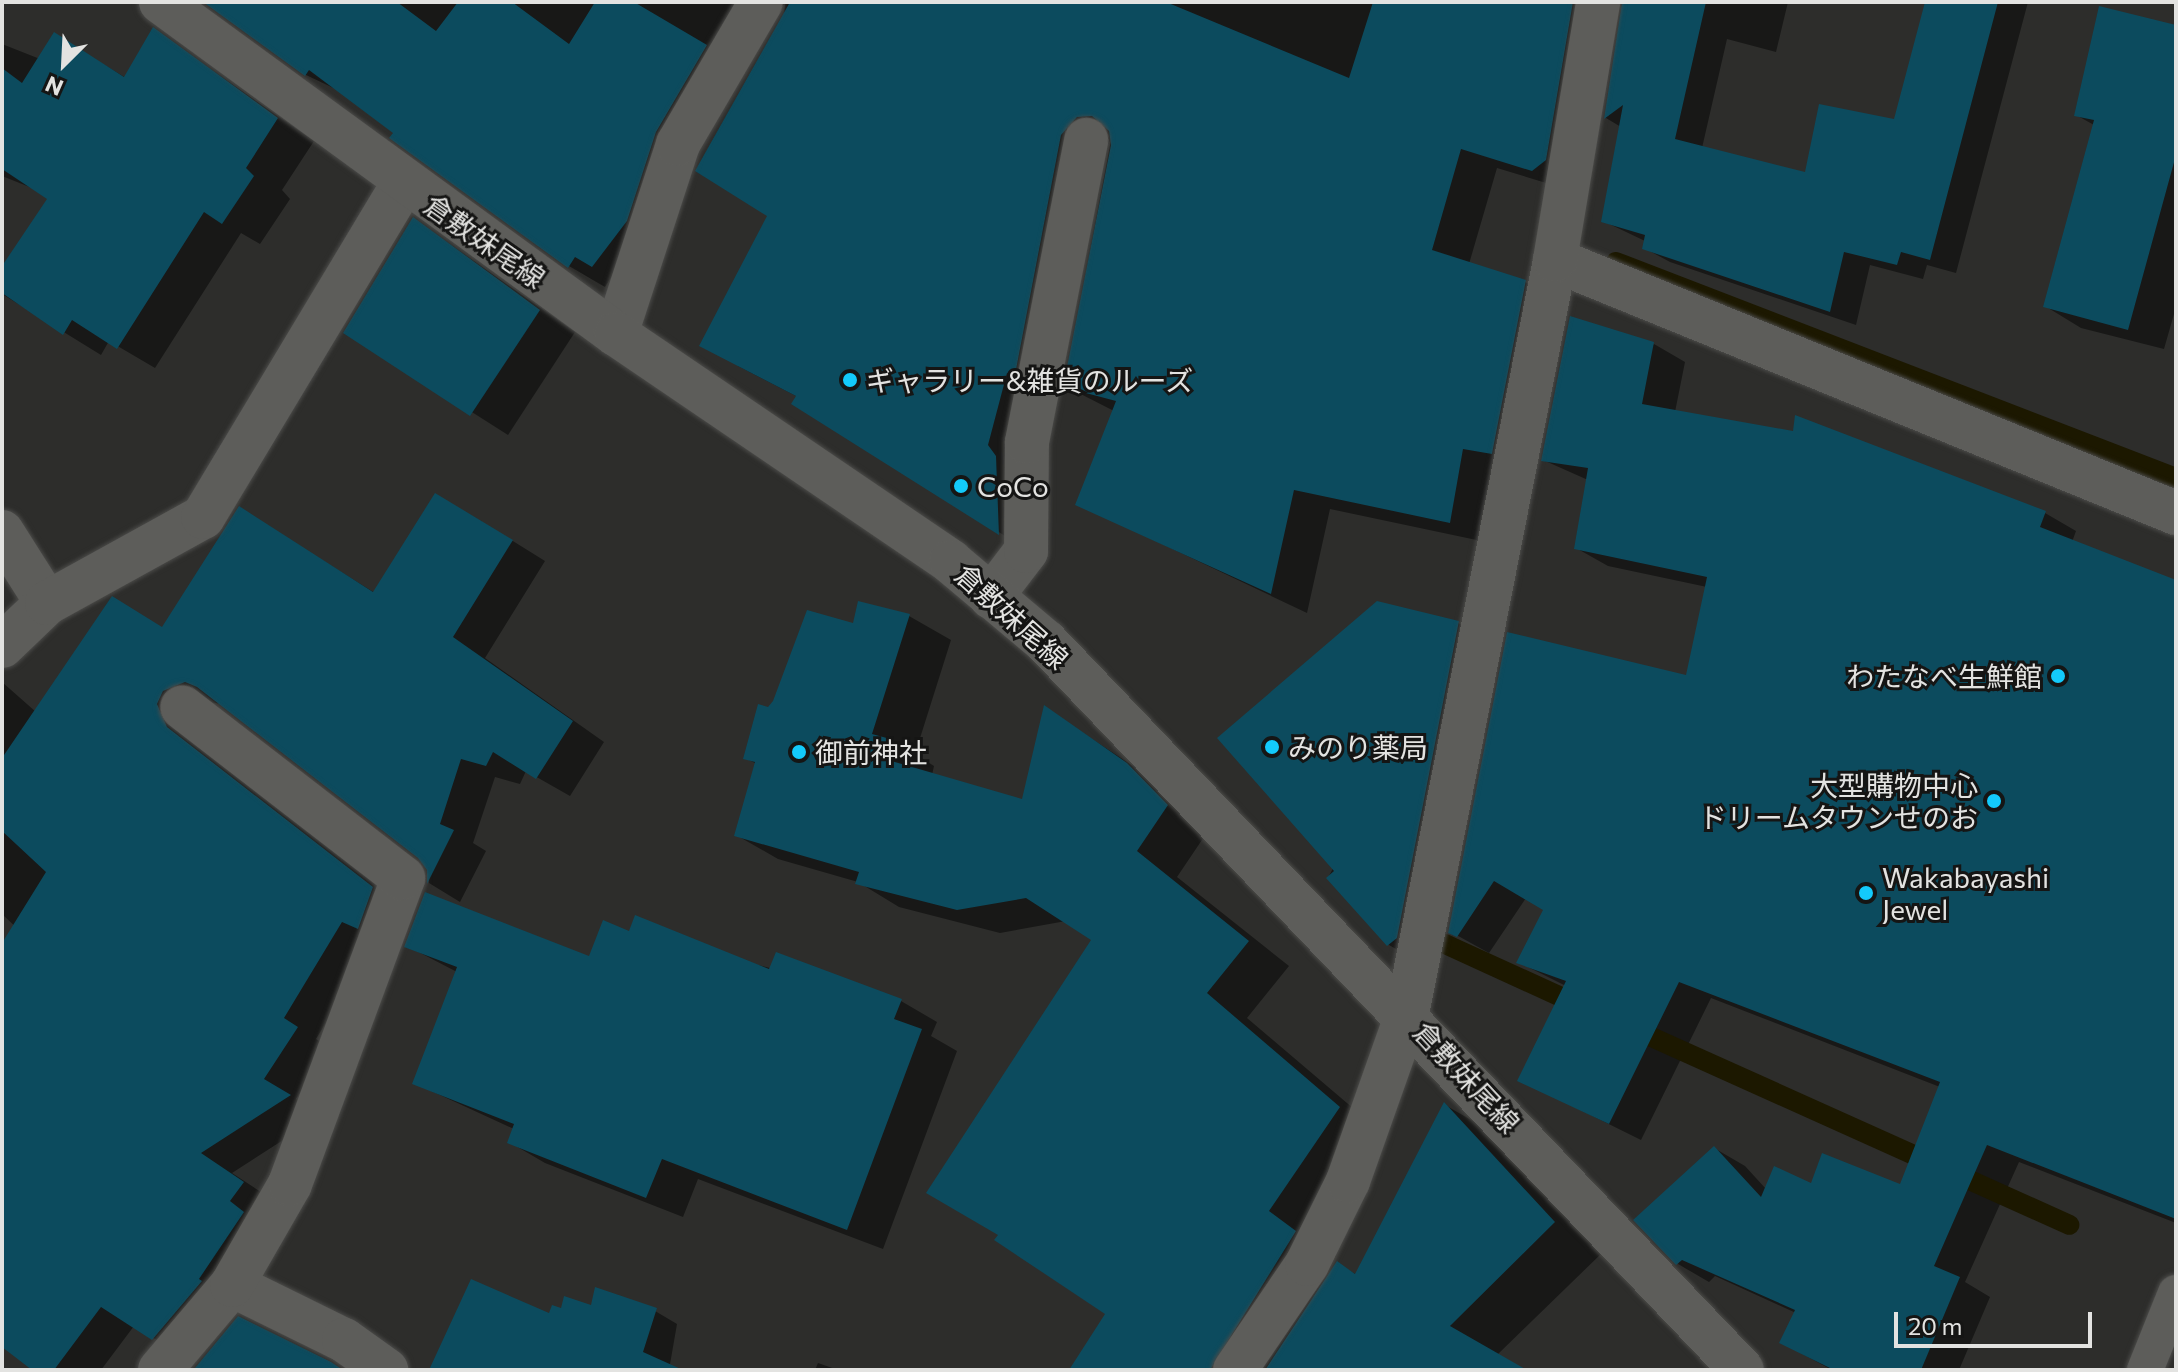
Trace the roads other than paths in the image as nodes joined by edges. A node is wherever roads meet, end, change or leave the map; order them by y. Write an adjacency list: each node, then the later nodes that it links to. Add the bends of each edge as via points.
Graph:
1 (161, 2): 5 (street, 倉敷妹尾線)
2 (761, 2): 7 (street, via 678,144)
3 (1598, 2): 6 (street)
4 (1086, 140): 10 (street, via 1027,442 1026,551)
5 (404, 183): 7 (street, 倉敷妹尾線); 11 (street, via 203,517)
6 (1555, 260): 8 (street); 14 (street)
7 (616, 334): 10 (street, 倉敷妹尾線, via 951,562)
8 (2176, 513)
9 (2, 532): 11 (street)
10 (991, 597): 14 (street, 倉敷妹尾線, via 1046,642)
11 (47, 603): 12 (street)
12 (2, 646)
13 (182, 707): 15 (street, via 403,878 290,1184)
14 (1407, 1014): 19 (street, via 1348,1181 1307,1264); 20 (street, 倉敷妹尾線)
15 (232, 1285): 17 (street); 18 (street, via 344,1340)
16 (2176, 1293): 21 (lane)
17 (160, 1370)
18 (386, 1370)
19 (1235, 1370)
20 (1742, 1370)
21 (2145, 1370)

